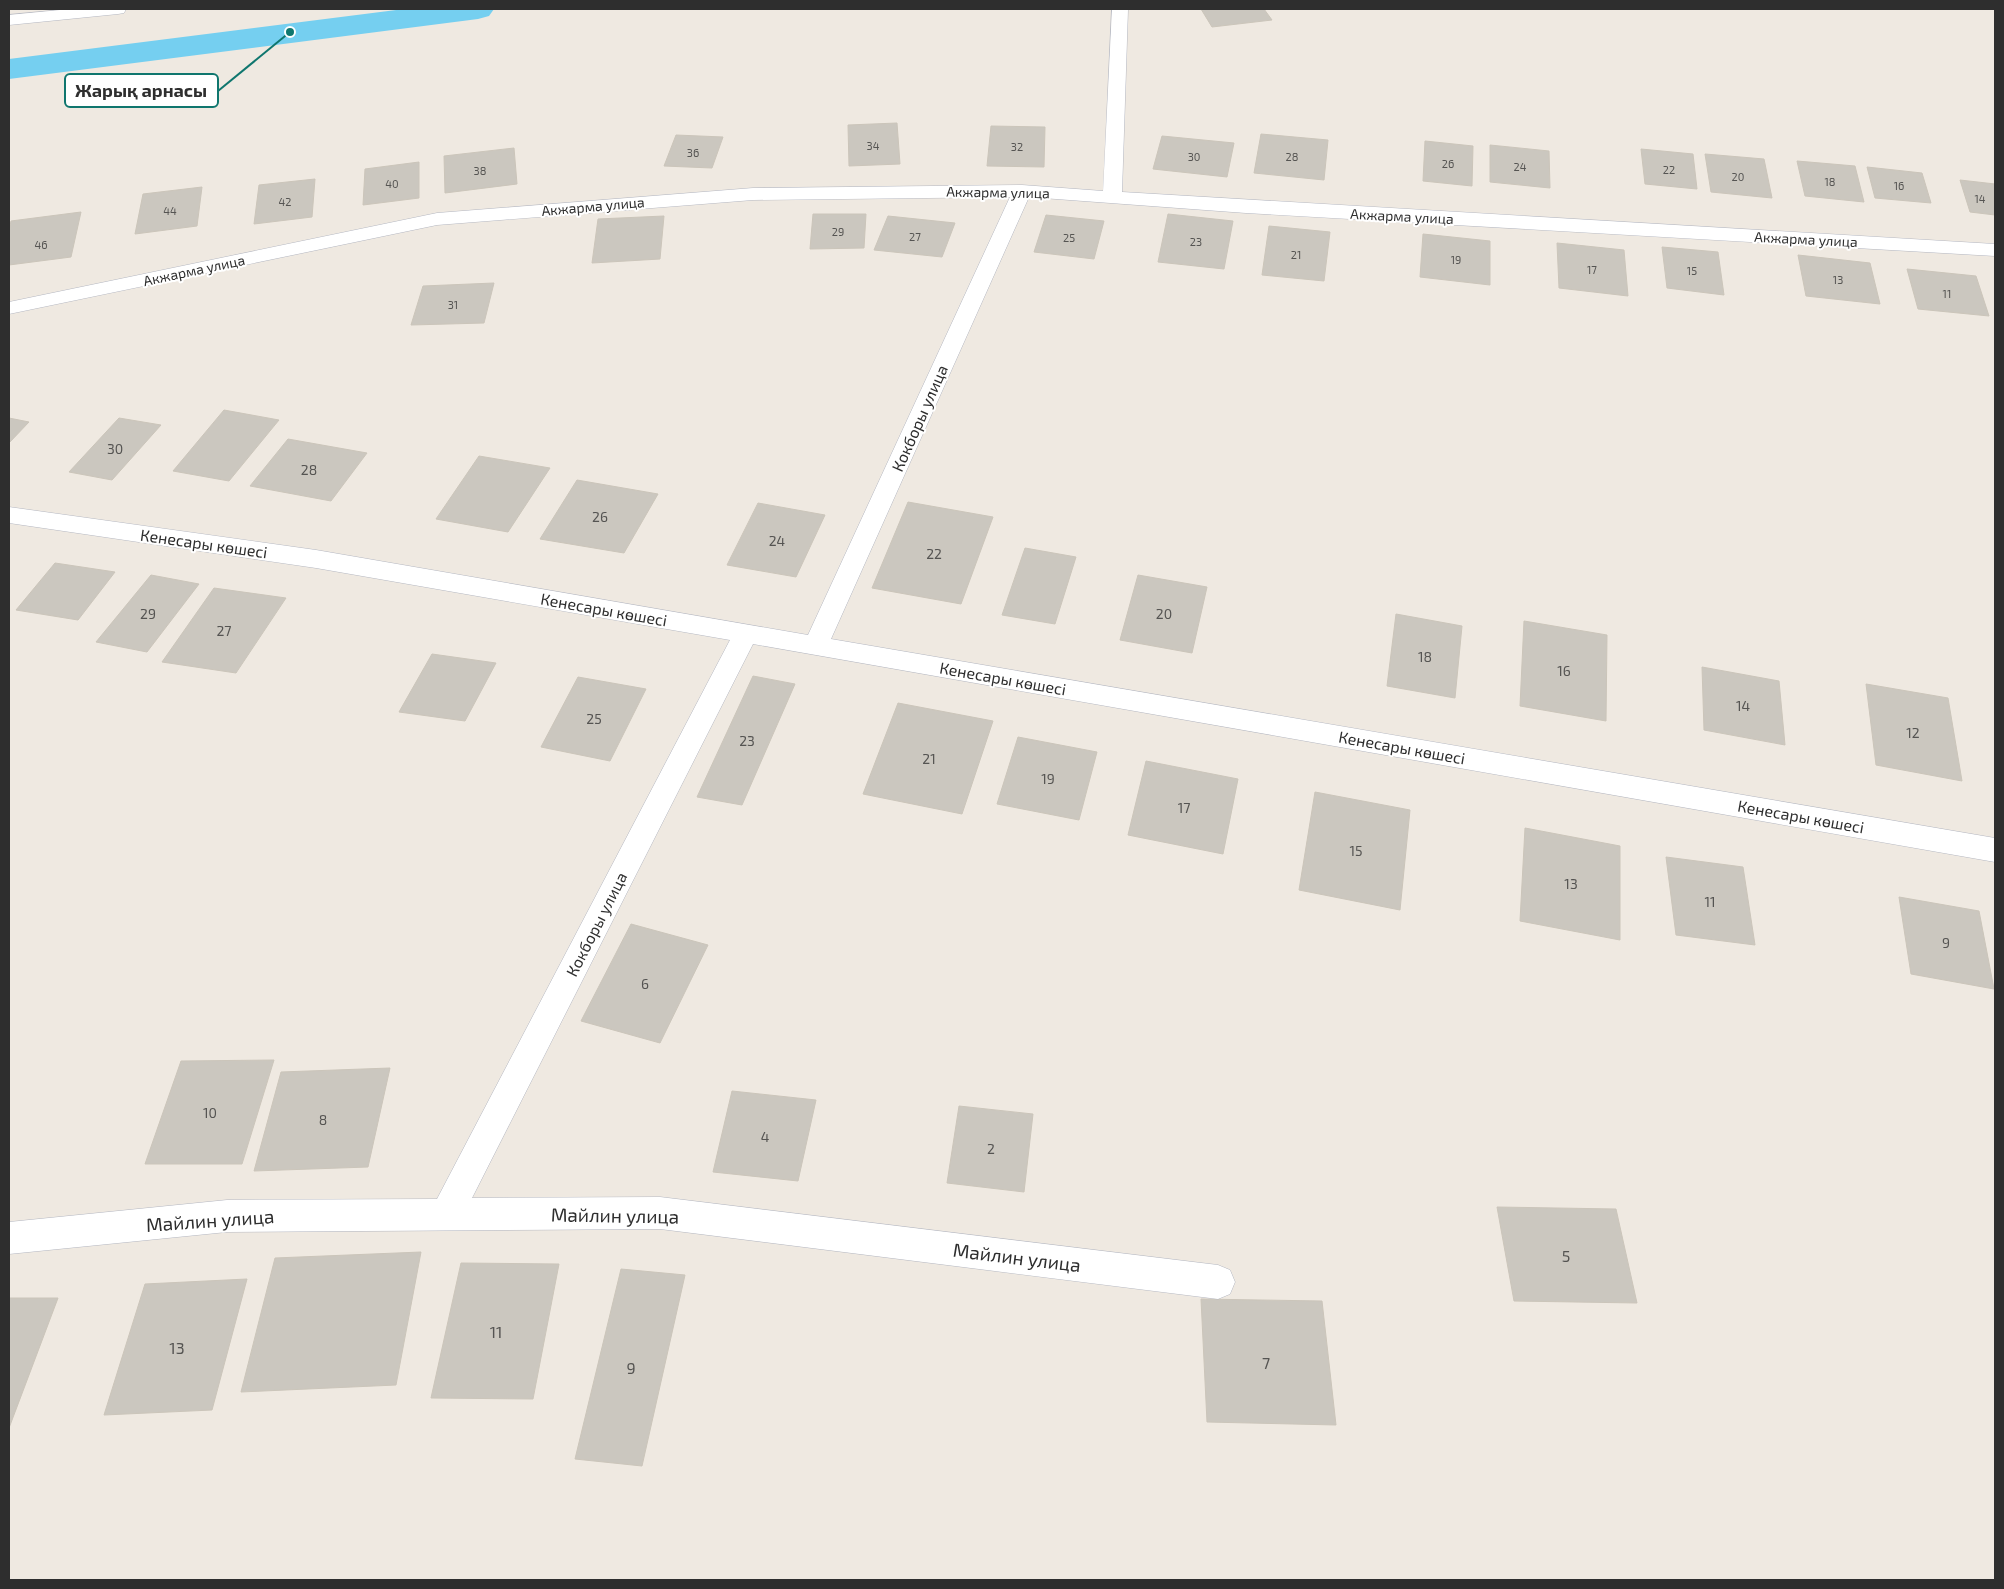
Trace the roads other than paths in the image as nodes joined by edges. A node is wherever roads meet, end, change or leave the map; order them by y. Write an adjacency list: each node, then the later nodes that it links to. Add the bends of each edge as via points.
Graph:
1 (118, 9): 3 (street)
2 (1120, 9): 5 (street)
3 (9, 20)
4 (1022, 191): 5 (street, Акжарма улица); 7 (street, Акжарма улица, via 753,194 437,219); 10 (street, Кокборы улица)
5 (1112, 197): 6 (street, Акжарма улица)
6 (1995, 250)
7 (9, 308)
8 (9, 515): 9 (street, Кенесары көшесі, via 316,559)
9 (746, 634): 10 (street, Кенесары көшесі); 12 (street, Кокборы улица)
10 (816, 646): 11 (street, Кенесары көшесі)
11 (1995, 850)
12 (446, 1215): 13 (street, Майлин улица, via 227,1216); 14 (street, Майлин улица, via 660,1213)
13 (9, 1238)
14 (1218, 1282)

